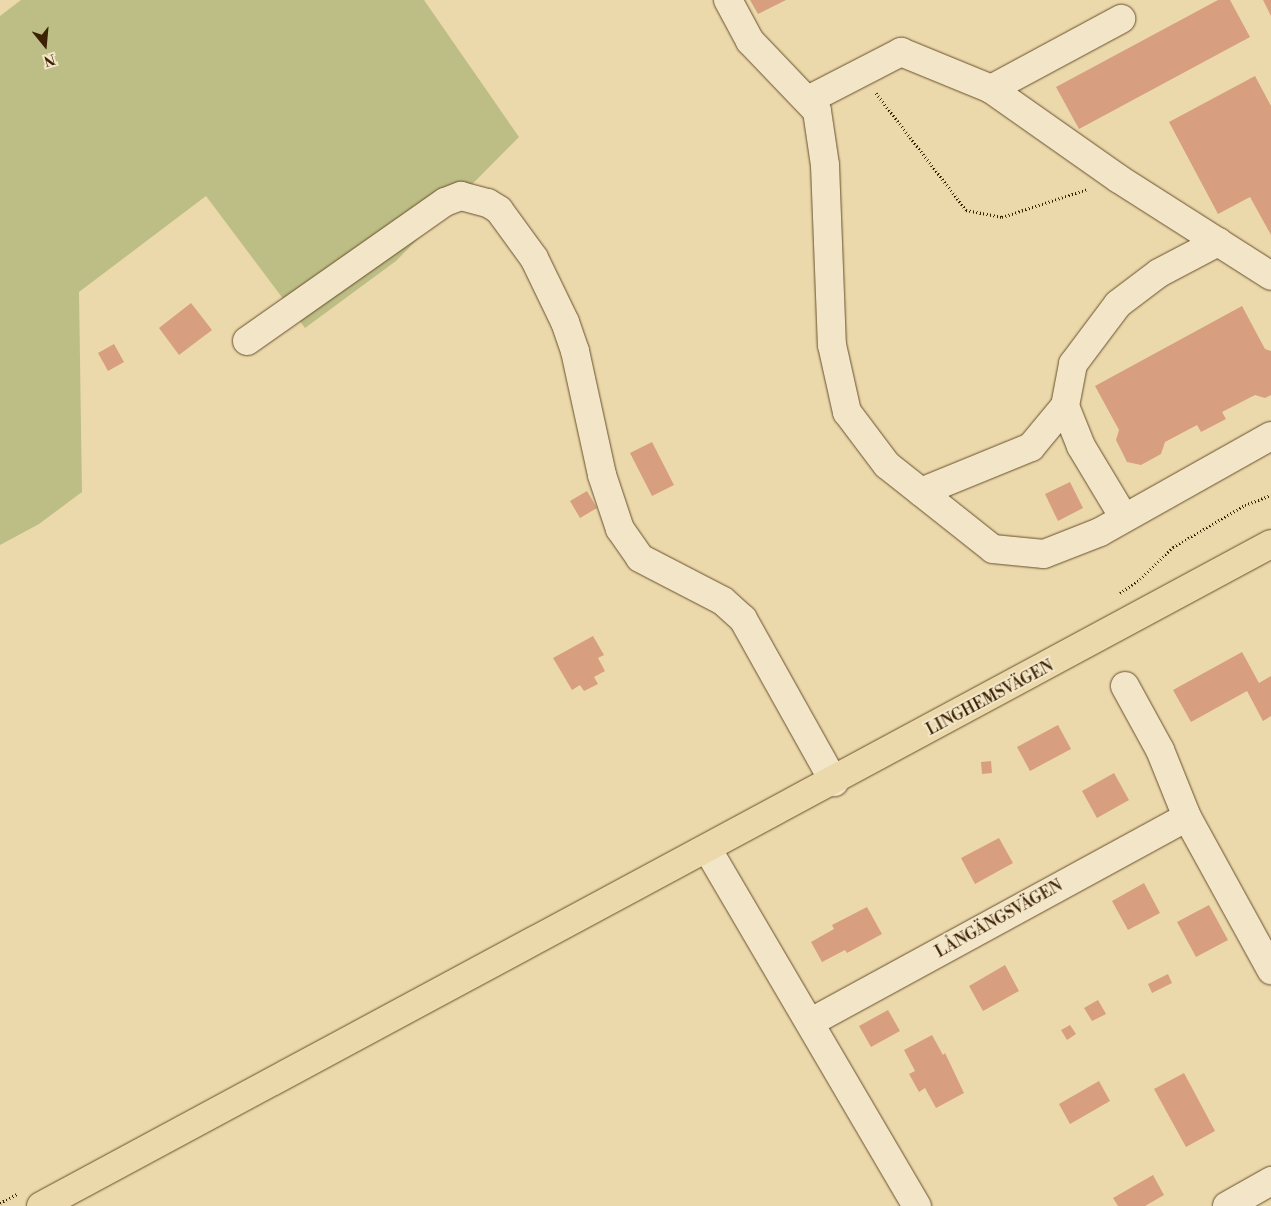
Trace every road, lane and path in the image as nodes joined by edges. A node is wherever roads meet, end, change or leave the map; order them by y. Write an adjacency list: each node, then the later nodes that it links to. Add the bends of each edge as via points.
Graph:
1 (728, 0): 5 (street, via 750,41)
2 (1121, 19): 4 (street)
3 (861, 74): 4 (street, via 901,52); 5 (street); 6 (path, via 966,210 1002,216)
4 (991, 89): 6 (street)
5 (808, 100): 12 (street, via 817,111 825,165 832,345 847,412 887,465)
6 (1119, 179): 7 (street)
7 (1218, 242): 8 (street); 10 (street, via 1159,273 1118,304 1073,364)
8 (1271, 276)
9 (247, 341): 16 (street, via 445,202 460,196 488,203 499,210 534,258 565,322 575,352 602,475 620,529 640,558 723,601 743,619)
10 (1064, 406): 12 (street, via 1031,447); 13 (street, via 1081,446)
11 (1271, 436): 13 (street)
12 (921, 492): 13 (street, via 994,549 1044,554 1100,532)
13 (1123, 516)
14 (1271, 544): 16 (main road, LINGHEMSVÄGEN)
15 (1125, 686): 17 (street, via 1160,750)
16 (834, 782): 18 (main road, LINGHEMSVÄGEN)
17 (1187, 816): 19 (street); 20 (street, LÅNGÄNGSVÄGEN)
18 (708, 850): 20 (street); 22 (main road, LINGHEMSVÄGEN)
19 (1271, 970)
20 (811, 1022): 23 (street)
21 (1271, 1181): 24 (street)
22 (41, 1206)
23 (916, 1206)
24 (1227, 1206)

